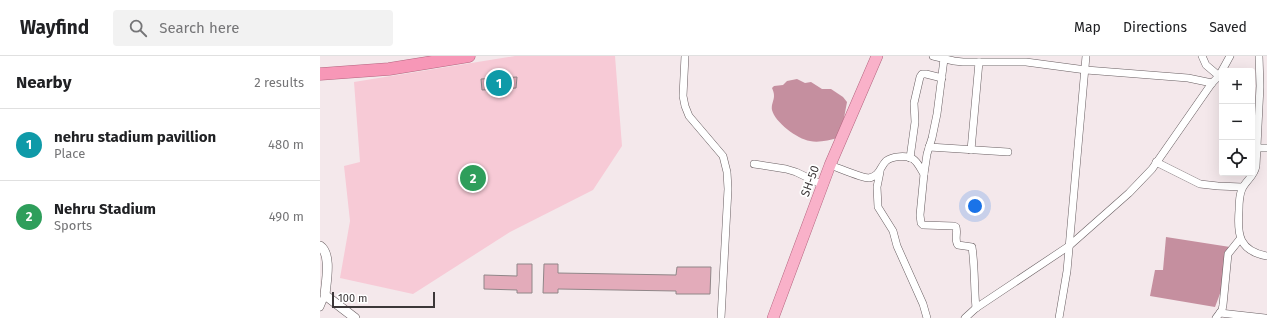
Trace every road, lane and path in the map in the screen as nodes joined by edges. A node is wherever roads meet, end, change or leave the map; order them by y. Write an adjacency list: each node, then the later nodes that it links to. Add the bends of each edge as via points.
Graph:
1 (469, 56): 9 (highway)
2 (684, 56): 40 (street, via 685,106 689,116 723,156 727,172)
3 (877, 56): 26 (main road, SH-50)
4 (934, 56): 10 (street)
5 (1086, 56): 13 (street)
6 (1202, 56): 15 (street, via 1206,65)
7 (1230, 56): 12 (street)
8 (1259, 56): 19 (street)
9 (456, 57): 14 (highway, via 389,69)
10 (944, 59): 11 (street); 16 (street)
11 (979, 62): 13 (street, via 1026,62); 21 (street)
12 (1223, 68)
13 (1086, 70): 17 (street, via 1188,78); 33 (street)
14 (320, 74)
15 (1219, 76): 17 (street)
16 (942, 78): 18 (street); 23 (street, via 926,74 920,77 914,103 915,122)
17 (1212, 83): 24 (street)
18 (929, 147): 21 (street); 28 (street)
19 (1257, 148): 20 (street); 30 (street, via 1253,176)
20 (1267, 148)
21 (971, 150): 22 (street)
22 (1008, 152)
23 (910, 158): 27 (street, via 892,158 886,161); 28 (street)
24 (1156, 162): 30 (street, via 1200,184); 33 (street, via 1128,193)
25 (754, 164): 29 (street, via 796,172)
26 (830, 165): 27 (street, via 869,178); 29 (main road, SH-50)
27 (880, 172): 42 (street, via 877,187 878,207 893,231)
28 (924, 174): 37 (street, via 921,224 954,226 957,230 956,243 972,247)
29 (823, 185): 41 (main road, SH-50)
30 (1242, 187): 31 (street, via 1238,222)
31 (1240, 239): 34 (street, via 1245,246); 38 (street, via 1228,254 1223,306)
32 (320, 246): 35 (street, via 327,259)
33 (1069, 246): 37 (street); 44 (street)
34 (1267, 256)
35 (325, 295): 36 (street); 39 (street)
36 (320, 307)
37 (976, 308): 43 (street)
38 (1218, 315): 45 (street)
39 (356, 318)
40 (721, 318)
41 (774, 318)
42 (927, 318)
43 (965, 318)
44 (1059, 318)
45 (1265, 318)

